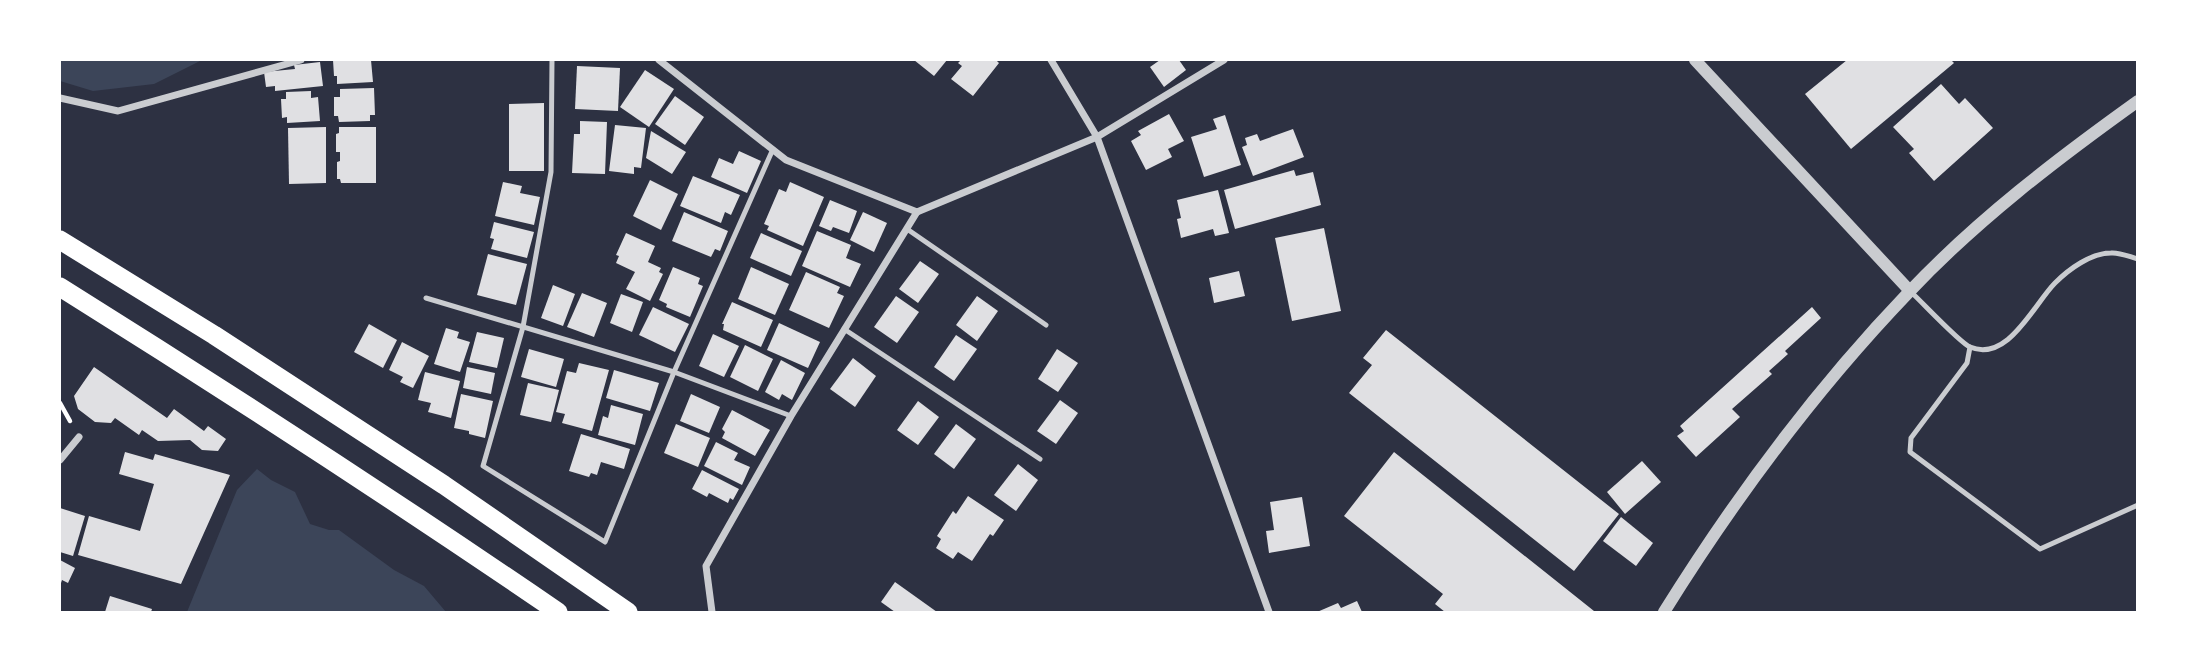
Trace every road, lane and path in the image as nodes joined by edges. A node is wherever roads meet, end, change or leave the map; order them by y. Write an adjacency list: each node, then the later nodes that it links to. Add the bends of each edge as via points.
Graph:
1 (301, 60): 7 (street, via 118,111)
2 (552, 60): 19 (lane, via 551,172)
3 (659, 60): 10 (street)
4 (1051, 60): 9 (street)
5 (1224, 60): 9 (street)
6 (1695, 60): 16 (street)
7 (60, 98)
8 (2137, 101): 16 (street, via 2057,159)
9 (1097, 137): 11 (street); 31 (street)
10 (773, 149): 11 (street, via 786,160); 22 (lane)
11 (917, 212): 12 (street)
12 (907, 229): 18 (lane); 20 (street)
13 (60, 240): 29 (highway, via 444,485)
14 (2137, 259): 21 (lane, via 2112,252 2087,259 2055,283 2003,344 1989,349)
15 (60, 287): 28 (highway, via 375,488)
16 (1910, 291): 21 (lane); 32 (street, via 1760,469)
17 (426, 298): 19 (lane)
18 (1046, 325)
19 (523, 327): 22 (lane); 22 (lane, via 484,466 605,542)
20 (844, 329): 23 (street); 25 (lane)
21 (1970, 347): 27 (lane, via 1967,363 1911,438 1910,452 2040,549)
22 (674, 372): 23 (lane)
23 (791, 416): 30 (street, via 706,566)
24 (79, 437): 26 (street)
25 (1040, 459)
26 (60, 460)
27 (2137, 505)
28 (558, 612)
29 (628, 612)
30 (712, 612)
31 (1269, 612)
32 (1664, 612)

